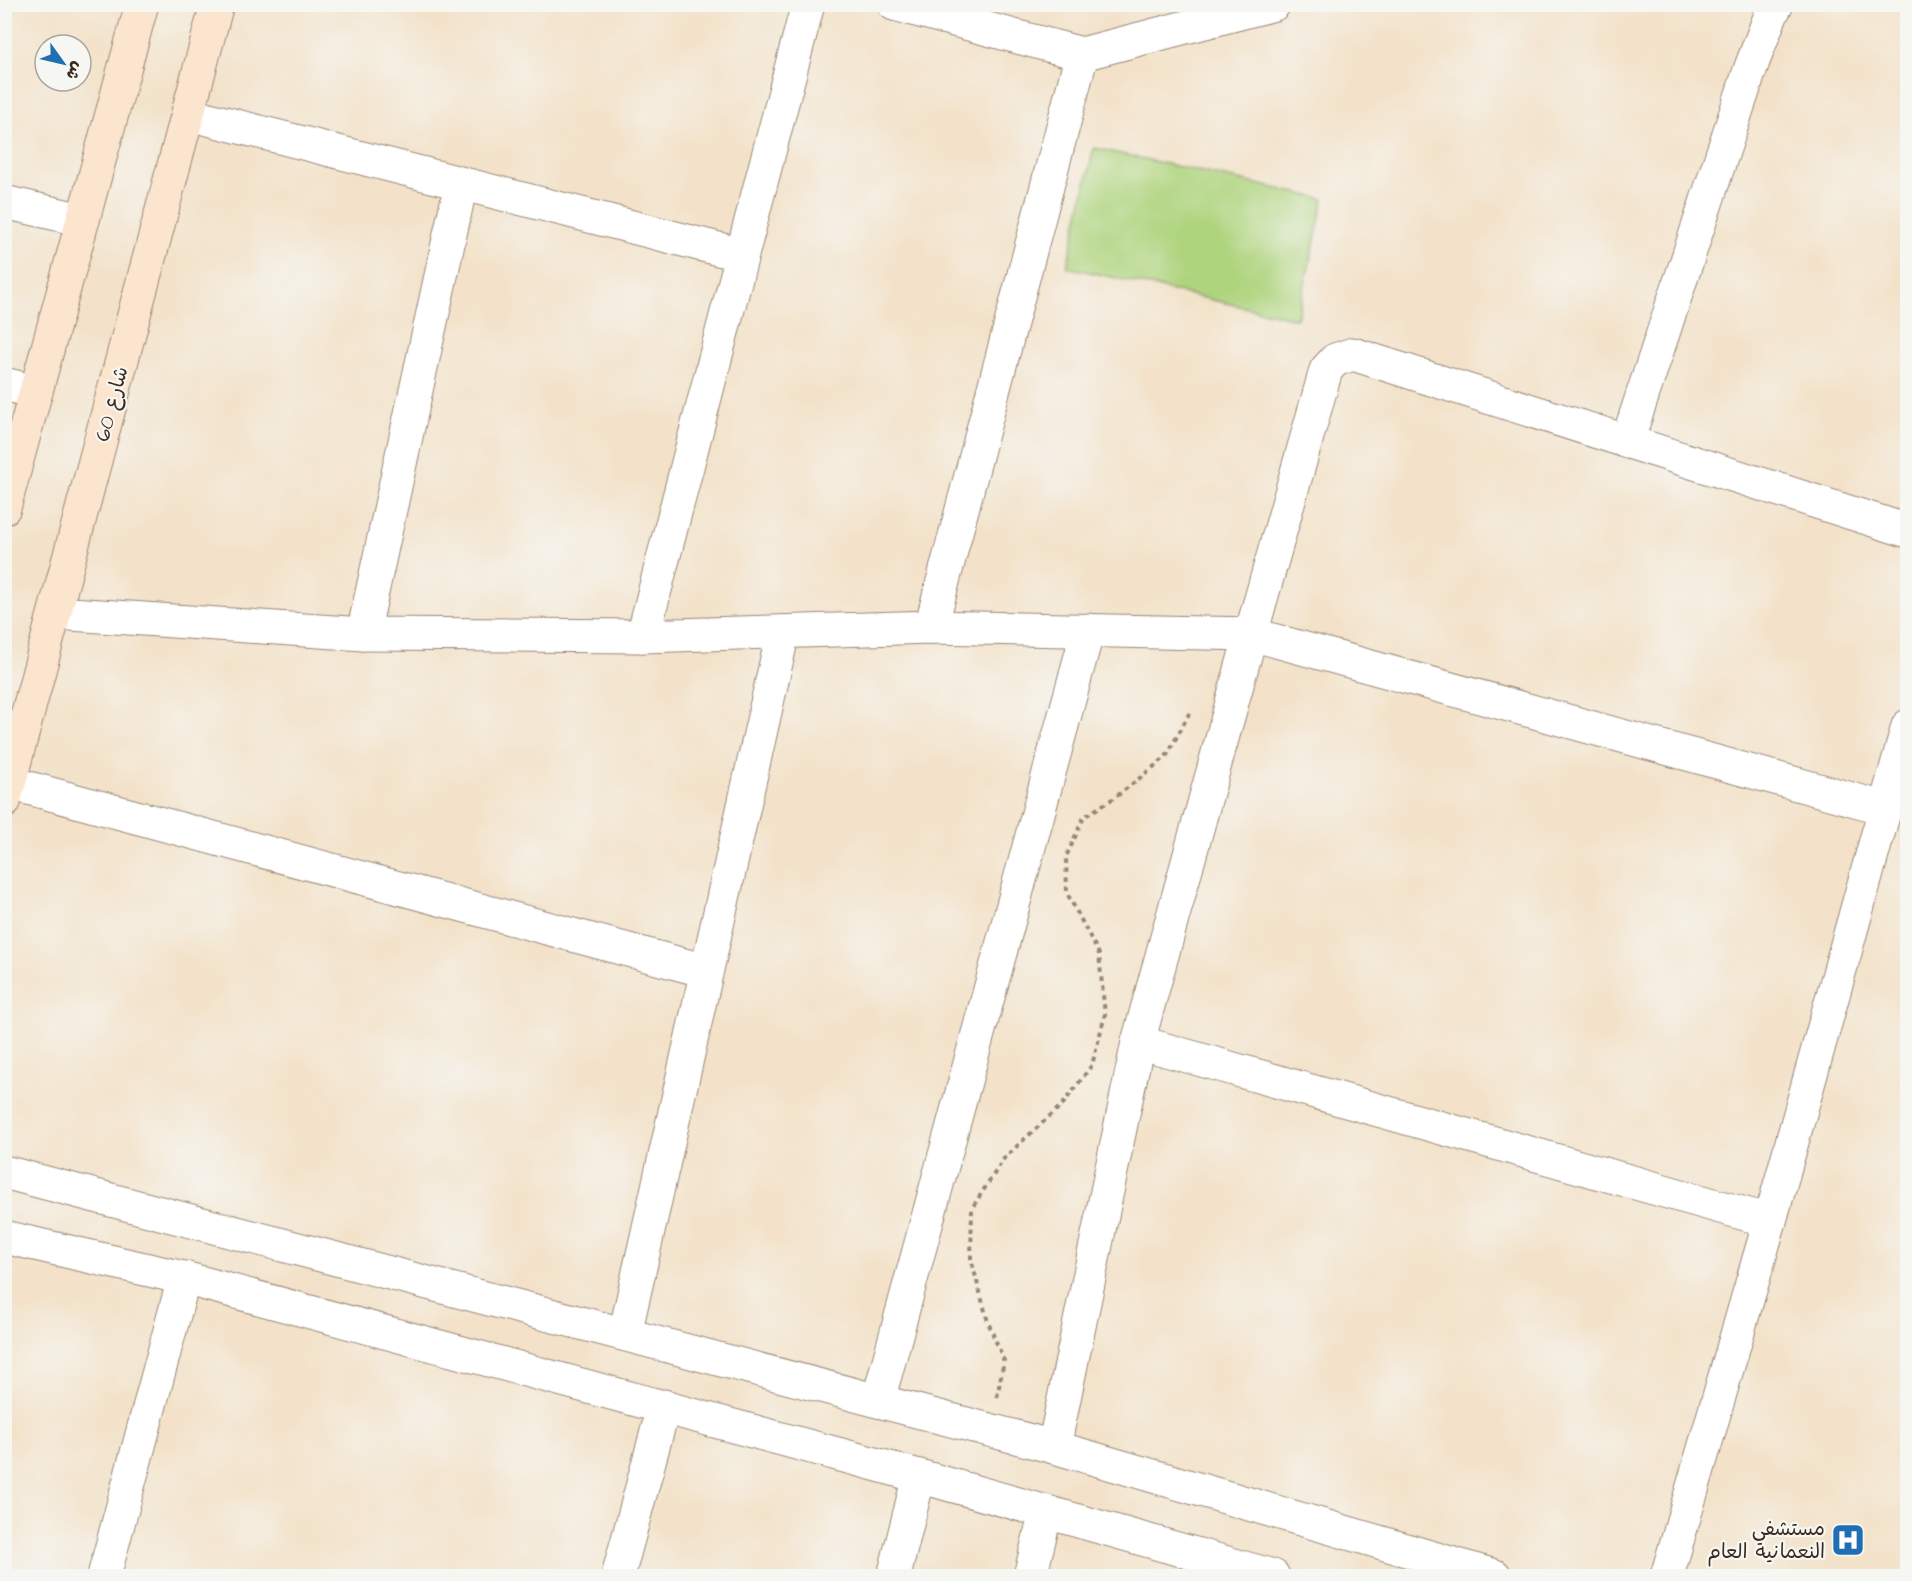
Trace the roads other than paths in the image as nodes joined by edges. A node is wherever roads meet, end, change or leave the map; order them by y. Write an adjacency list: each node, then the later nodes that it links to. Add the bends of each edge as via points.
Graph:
1 (142, 4): 11 (street)
2 (217, 4): 8 (street, شارع 60)
3 (808, 4): 12 (street)
4 (894, 4): 7 (street)
5 (1274, 4): 7 (street)
6 (1776, 4): 15 (street, via 1751,67)
7 (1082, 54): 19 (street)
8 (189, 114): 9 (street); 18 (street, شارع 60)
9 (461, 184): 12 (street); 22 (street)
10 (4, 202): 11 (street)
11 (83, 220): 14 (street)
12 (742, 255): 24 (street)
13 (4, 384): 14 (street)
14 (36, 392): 16 (street)
15 (1627, 442): 17 (street); 23 (street, via 1353,354 1335,360 1326,370)
16 (4, 508)
17 (1908, 531)
18 (56, 613): 22 (street); 26 (street, شارع 60)
19 (931, 627): 20 (street); 21 (street)
20 (1088, 630): 23 (street); 35 (street)
21 (783, 632): 24 (street); 28 (street)
22 (363, 634): 24 (street)
23 (1251, 634): 27 (street); 29 (street)
24 (643, 636)
25 (1908, 726): 27 (street)
26 (7, 793): 28 (street)
27 (1884, 808): 31 (street)
28 (706, 971): 34 (street)
29 (1138, 1042): 31 (street); 37 (street)
30 (4, 1172): 34 (street)
31 (1770, 1221): 46 (street)
32 (4, 1237): 33 (street)
33 (184, 1278): 36 (street); 40 (street)
34 (625, 1334): 35 (street)
35 (878, 1401): 37 (street)
36 (664, 1406): 38 (street); 41 (street)
37 (1054, 1447): 45 (street)
38 (919, 1476): 39 (street); 42 (street)
39 (1046, 1512): 43 (street); 44 (street)
40 (104, 1576)
41 (618, 1576)
42 (894, 1576)
43 (1030, 1576)
44 (1273, 1576)
45 (1495, 1576)
46 (1667, 1576)

